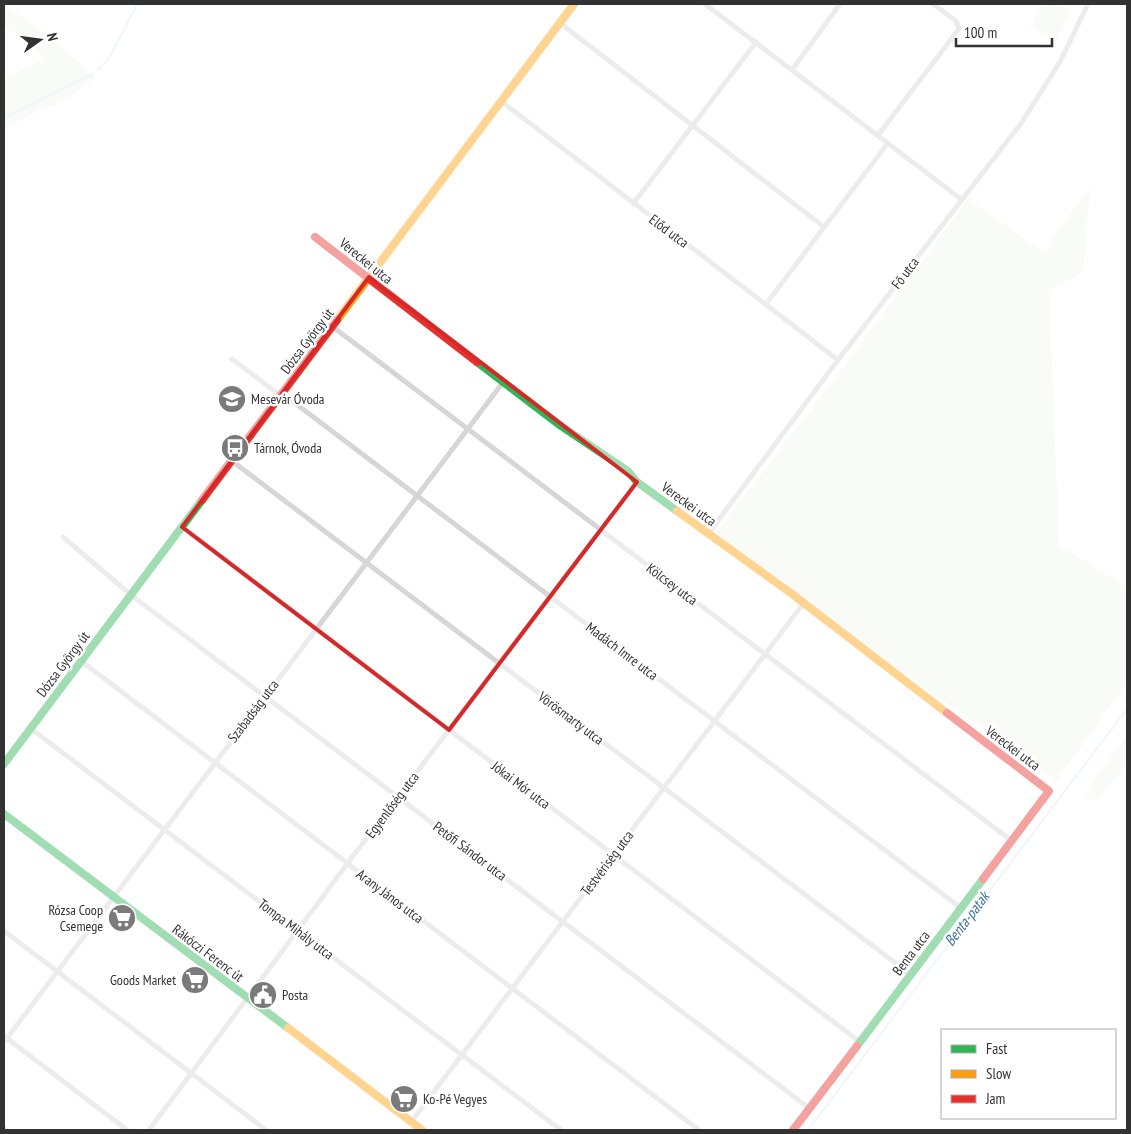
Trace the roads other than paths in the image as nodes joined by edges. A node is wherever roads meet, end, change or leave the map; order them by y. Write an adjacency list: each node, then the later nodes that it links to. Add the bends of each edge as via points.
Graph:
1 (574, 4): 6 (street, Dózsa György út)
2 (705, 4): 7 (street)
3 (840, 4): 8 (street)
4 (933, 4): 11 (street, via 956,21 959,26 957,32)
5 (1088, 4): 13 (street, Fő utca, via 1048,84)
6 (560, 23): 9 (street, Dózsa György út); 10 (street)
7 (756, 42): 8 (street); 10 (street)
8 (792, 70): 11 (street)
9 (501, 101): 14 (street, Előd utca); 17 (street, Dózsa György út)
10 (694, 125): 14 (street); 15 (street)
11 (878, 135): 12 (street)
12 (888, 143): 13 (street); 15 (street)
13 (961, 199): 21 (street, Fő utca)
14 (633, 204): 18 (street, Előd utca)
15 (824, 227): 18 (street)
16 (315, 237): 17 (street, Vereckei utca)
17 (369, 277): 19 (street, Dózsa György út); 22 (street, Vereckei utca)
18 (766, 304): 21 (street, Előd utca)
19 (333, 327): 23 (street, Dózsa György út); 24 (street, Kölcsey utca)
20 (232, 359): 23 (street, Madách Imre utca)
21 (838, 360): 30 (street, Fő utca)
22 (504, 381): 24 (street, Szabadság utca); 26 (street, Vereckei utca, via 568,431 628,471)
23 (282, 395): 25 (street, Dózsa György út); 27 (street, Madách Imre utca)
24 (467, 428): 27 (street, Szabadság utca); 29 (street, Kölcsey utca)
25 (232, 461): 28 (street, Dózsa György út); 32 (street, Vörösmarty utca)
26 (637, 482): 29 (street, Egyenlőség utca); 30 (street, Vereckei utca)
27 (416, 496): 32 (street, Szabadság utca); 34 (street, Madách Imre utca)
28 (182, 527): 33 (street, Dózsa György út); 36 (street, Jókai Mór utca)
29 (600, 529): 34 (street, Egyenlőség utca); 37 (street, Kölcsey utca)
30 (708, 534): 35 (street, Vereckei utca)
31 (64, 537): 33 (street, Petőfi Sándor utca)
32 (366, 562): 36 (street, Szabadság utca); 39 (street, Vörösmarty utca)
33 (131, 594): 38 (street, Dózsa György út); 40 (street, Petőfi Sándor utca)
34 (550, 597): 39 (street, Egyenlőség utca); 41 (street, Madách Imre utca)
35 (802, 604): 37 (street, Testvériség utca); 47 (street, Vereckei utca)
36 (316, 629): 40 (street, Szabadság utca); 43 (street, Jókai Mór utca)
37 (765, 655): 41 (street, Testvériség utca); 51 (street, Kölcsey utca)
38 (81, 661): 42 (street, Dózsa György út); 44 (street, Arany János utca)
39 (500, 664): 43 (street, Egyenlőség utca); 46 (street, Vörösmarty utca)
40 (265, 696): 44 (street, Szabadság utca); 48 (street, Petőfi Sándor utca)
41 (715, 721): 46 (street, Testvériség utca); 55 (street, Madách Imre utca)
42 (30, 728): 45 (street, Dózsa György út); 50 (street, Tompa Mihály utca)
43 (449, 730): 48 (street, Egyenlőség utca); 52 (street, Jókai Mór utca)
44 (214, 762): 50 (street, Szabadság utca); 53 (street, Arany János utca)
45 (4, 764)
46 (664, 788): 52 (street, Testvériség utca); 60 (street, Vörösmarty utca)
47 (1049, 791): 51 (street, Benta utca)
48 (398, 797): 53 (street, Egyenlőség utca); 56 (street, Petőfi Sándor utca)
49 (4, 814): 54 (street, Rákóczi Ferenc út)
50 (164, 829): 54 (street, Szabadság utca); 57 (street, Tompa Mihály utca)
51 (1012, 841): 55 (street, Benta utca)
52 (613, 855): 56 (street, Testvériség utca); 64 (street, Jókai Mór utca)
53 (347, 864): 57 (street, Egyenlőség utca); 61 (street, Arany János utca)
54 (113, 896): 59 (street, Szabadság utca); 62 (street, Rákóczi Ferenc út)
55 (961, 908): 60 (street, Benta utca)
56 (563, 922): 61 (street, Testvériség utca); 67 (street, Petőfi Sándor utca)
57 (298, 930): 62 (street, Egyenlőség utca); 65 (street, Tompa Mihály utca)
58 (4, 931): 59 (street)
59 (57, 971): 63 (street, Szabadság utca); 66 (street)
60 (910, 974): 64 (street, Benta utca)
61 (512, 988): 65 (street, Testvériség utca); 73 (street, Arany János utca)
62 (246, 998): 66 (street, Egyenlőség utca); 68 (street, Rákóczi Ferenc út)
63 (5, 1039): 69 (street)
64 (860, 1042): 67 (street, Benta utca)
65 (462, 1055): 68 (street, Testvériség utca); 72 (street, Tompa Mihály utca)
66 (191, 1074): 70 (street, Egyenlőség utca); 71 (street)
67 (809, 1108): 74 (street, Benta utca)
68 (415, 1127)
69 (127, 1130)
70 (149, 1130)
71 (266, 1130)
72 (561, 1130)
73 (699, 1130)
74 (793, 1130)

